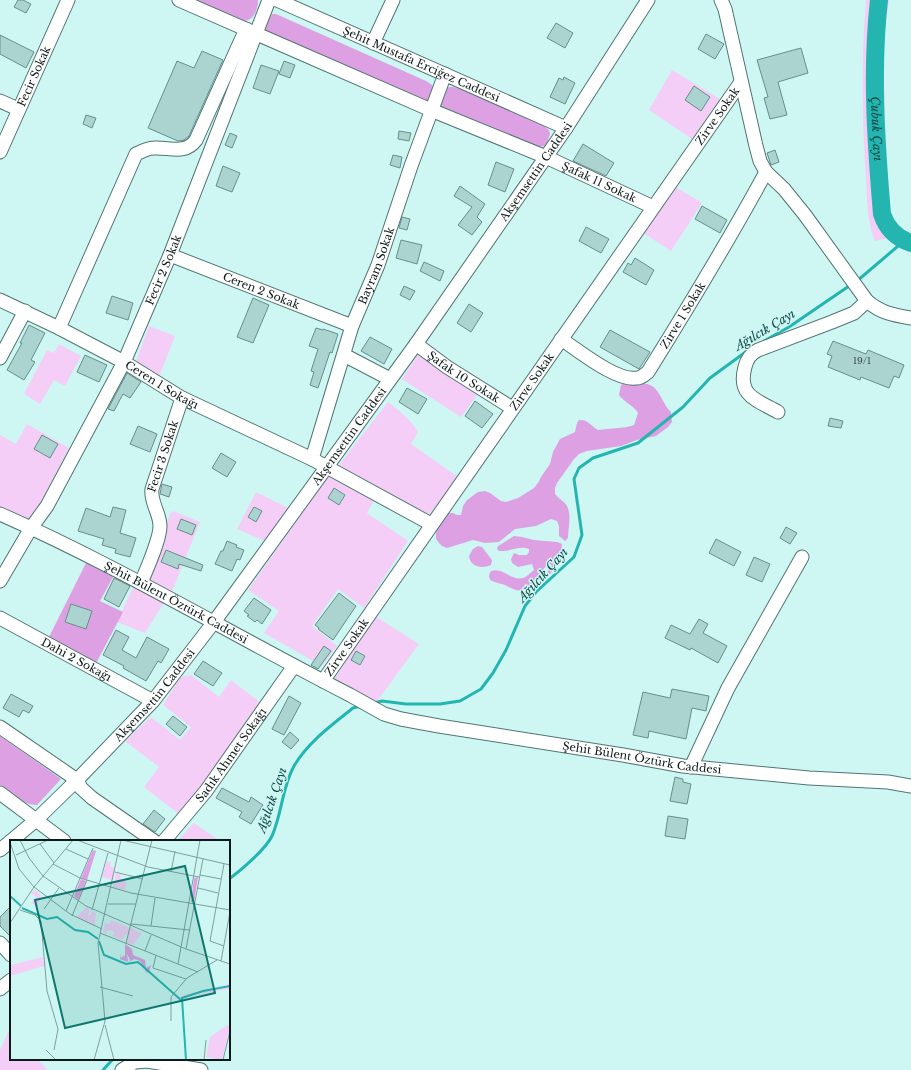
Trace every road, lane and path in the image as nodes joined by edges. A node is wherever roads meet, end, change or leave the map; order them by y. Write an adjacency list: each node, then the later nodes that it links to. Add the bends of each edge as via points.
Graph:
1 (68, 0): 13 (street, Fecir Sokak)
2 (179, 0): 8 (street, Şafak 11 Sokak)
3 (269, 0): 8 (street, Fecir 2 Sokak)
4 (277, 0): 9 (street, Şehit Mustafa Erciğez Caddesi)
5 (393, 0): 9 (street)
6 (648, 0): 15 (street, Akşemsettin Caddesi)
7 (721, 0): 11 (street)
8 (251, 31): 14 (street, Şafak 11 Sokak); 20 (street, Fecir 2 Sokak); 26 (street, via 192,146 180,149 148,148 136,154)
9 (373, 43): 10 (street, Şehit Mustafa Erciğez Caddesi)
10 (445, 74): 14 (street, Bayram Sokak); 15 (street, Şehit Mustafa Erciğez Caddesi)
11 (741, 82): 18 (street, via 760,161); 19 (street, Zirve Sokak)
12 (0, 101): 13 (street)
13 (18, 109): 16 (street, Fecir Sokak)
14 (431, 110): 17 (street, Şafak 11 Sokak); 25 (street, Bayram Sokak, via 378,265)
15 (566, 128): 17 (street, Akşemsettin Caddesi)
16 (0, 152)
17 (546, 158): 19 (street, Şafak 11 Sokak); 28 (street, Akşemsettin Caddesi)
18 (766, 172): 22 (street, via 805,215); 27 (street, Zirve 1 Sokak, via 728,242 648,372 642,377 636,379 620,376)
19 (653, 206): 27 (street, Zirve Sokak)
20 (170, 255): 25 (street, Ceren 2 Sokak); 31 (street, Fecir 2 Sokak)
21 (0, 300): 23 (street, Ceren 1 Sokağı)
22 (867, 301): 24 (street, via 884,312); 35 (street, via 854,313 758,350 748,357 742,378 745,390 749,396)
23 (25, 311): 26 (street, Ceren 1 Sokağı); 30 (street)
24 (911, 318)
25 (352, 326): 29 (street, Bayram Sokak)
26 (59, 328): 31 (street, Ceren 1 Sokağı)
27 (561, 339): 34 (street, Zirve Sokak)
28 (416, 344): 32 (street, Akşemsettin Caddesi); 34 (street, Şafak 10 Sokak)
29 (344, 355): 32 (street); 36 (street, Bayram Sokak)
30 (0, 358)
31 (124, 362): 33 (street, Ceren 1 Sokağı); 40 (street, Fecir 2 Sokak, via 47,506)
32 (390, 379): 37 (street, Akşemsettin Caddesi)
33 (182, 398): 36 (street, Ceren 1 Sokağı); 43 (street, Fecir 3 Sokak, via 152,489 151,495 160,519 160,534)
34 (512, 408): 39 (street, Zirve Sokak)
35 (778, 412)
36 (312, 459): 37 (street, Ceren 1 Sokağı)
37 (326, 467): 39 (street, Ceren 1 Sokağı); 45 (street, Akşemsettin Caddesi)
38 (0, 514): 40 (street, Şehit Bülent Öztürk Caddesi)
39 (431, 524): 47 (street, Zirve Sokak)
40 (32, 528): 42 (street, Fecir 2 Sokak); 43 (street, Şehit Bülent Öztürk Caddesi)
41 (802, 558): 50 (street, via 728,688)
42 (0, 581)
43 (141, 583): 45 (street, Şehit Bülent Öztürk Caddesi)
44 (0, 618): 48 (street, Dahi 2 Sokağı)
45 (214, 622): 46 (street, Şehit Bülent Öztürk Caddesi); 48 (street, Akşemsettin Caddesi)
46 (294, 666): 47 (street, Şehit Bülent Öztürk Caddesi); 58 (street, Sadık Ahmet Sokağı, via 206,791)
47 (323, 681): 50 (street, Şehit Bülent Öztürk Caddesi, via 376,711 401,719)
48 (153, 701): 51 (street, Akşemsettin Caddesi)
49 (0, 726): 51 (street)
50 (691, 767): 52 (street, Şehit Bülent Öztürk Caddesi, via 808,778 888,782)
51 (77, 780): 54 (street, Akşemsettin Caddesi); 57 (street, via 92,798)
52 (911, 786)
53 (0, 793): 54 (street)
54 (36, 820): 55 (street, Akşemsettin Caddesi); 56 (street)
55 (12, 840)
56 (63, 840)
57 (153, 840)
58 (165, 840)
59 (10, 842): 60 (street, Akşemsettin Caddesi)
60 (0, 850)
61 (0, 943): 62 (street)
62 (10, 954)
63 (10, 981): 64 (street)
64 (0, 988)
65 (122, 1070): 66 (street, via 135,1062 147,1061)
66 (201, 1070)

